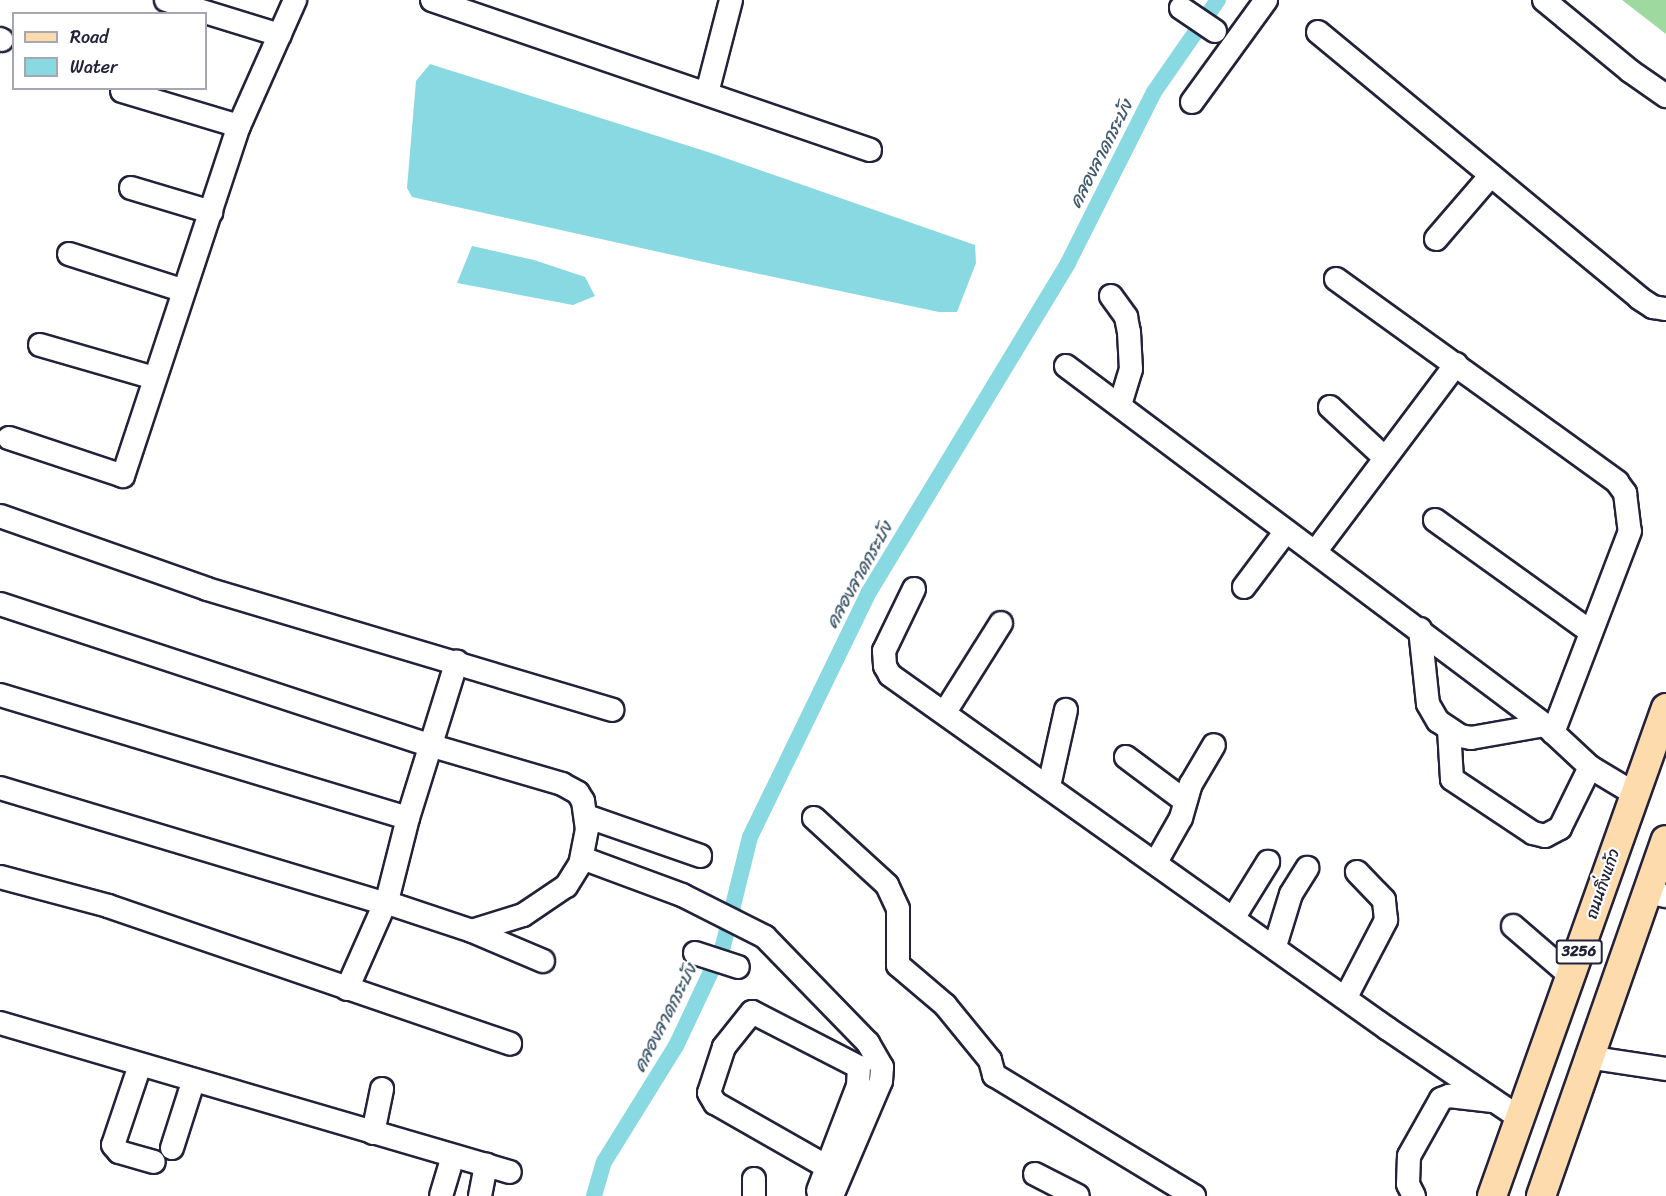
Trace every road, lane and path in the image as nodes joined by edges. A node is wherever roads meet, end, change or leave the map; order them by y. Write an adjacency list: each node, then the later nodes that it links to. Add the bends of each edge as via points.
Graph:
1 (166, 0): 8 (street)
2 (295, 0): 12 (street)
3 (432, 0): 14 (street)
4 (731, 0): 14 (street)
5 (1266, 0): 16 (street)
6 (1544, 0): 15 (street)
7 (1181, 8): 10 (street)
8 (205, 12)
9 (207, 13): 12 (street)
10 (1215, 31)
11 (1318, 32): 19 (street)
12 (280, 35): 17 (street)
13 (122, 91): 17 (street)
14 (707, 93): 18 (street)
15 (1666, 96)
16 (1192, 102)
17 (239, 126): 21 (street)
18 (870, 150)
19 (1491, 175): 22 (street); 27 (street, via 1639,298 1653,307)
20 (131, 188): 21 (street)
21 (211, 212): 25 (street)
22 (1436, 239)
23 (69, 255): 25 (street)
24 (1336, 279): 29 (street)
25 (182, 290): 31 (street)
26 (1111, 296): 32 (street, via 1126,317 1129,332 1131,369)
27 (1666, 309)
28 (40, 345): 31 (street)
29 (1456, 364): 35 (street); 45 (street, via 1617,482 1625,493 1630,531)
30 (1066, 366): 32 (street)
31 (154, 378): 34 (street, via 123,476)
32 (1120, 404): 38 (street)
33 (1330, 406): 35 (street)
34 (9, 438)
35 (1386, 458): 39 (street)
36 (0, 516): 46 (street, via 207,589)
37 (1435, 520): 45 (street)
38 (1286, 531): 39 (street); 40 (street)
39 (1315, 552): 44 (street)
40 (1244, 587)
41 (914, 589): 51 (street, via 884,651 885,666 890,675)
42 (0, 604): 54 (street)
43 (1001, 623): 51 (street)
44 (1420, 630): 52 (street, via 1428,704 1438,722); 53 (street)
45 (1591, 632): 53 (street)
46 (456, 662): 49 (street); 54 (street)
47 (0, 695): 63 (street)
48 (1666, 708): 60 (main road, ถนนกิ่งแก้ว / 3256)
49 (612, 710)
50 (1066, 710): 58 (street)
51 (945, 712): 58 (street)
52 (1449, 729): 53 (street, via 1471,738); 57 (street, via 1452,779 1533,833 1554,834 1560,828)
53 (1549, 729): 57 (street)
54 (429, 745): 62 (street, via 562,784 581,797); 63 (street)
55 (1214, 745): 61 (street)
56 (1126, 757): 61 (street)
57 (1590, 767): 60 (street)
58 (1049, 786): 68 (street)
59 (0, 788): 74 (street)
60 (1635, 794): 82 (main road, ถนนกิ่งแก้ว / 3256)
61 (1185, 801): 68 (street, via 1181,818)
62 (586, 816): 66 (street); 67 (street)
63 (408, 818): 74 (street)
64 (814, 818): 107 (street, via 887,885 898,909 898,965 945,1005 990,1060 994,1076)
65 (1666, 840): 73 (main road, 3256)
66 (700, 856)
67 (582, 858): 77 (street, via 554,898 523,915); 105 (street, via 682,895 765,938 868,1043 882,1067 881,1081)
68 (1156, 862): 75 (street)
69 (1269, 862): 75 (street)
70 (1307, 868): 78 (street, via 1291,894)
71 (1357, 872): 84 (street, via 1384,900 1386,920)
72 (0, 877): 83 (street, via 108,906)
73 (1657, 894): 87 (main road, 3256)
74 (385, 903): 77 (street); 83 (street)
75 (1234, 917): 78 (street)
76 (1512, 926): 82 (street)
77 (472, 931): 80 (street)
78 (1275, 946): 84 (street)
79 (697, 954): 81 (street)
80 (543, 961)
81 (735, 966)
82 (1570, 976): 93 (main road, ถนนกิ่งแก้ว / 3256)
83 (347, 989): 86 (street)
84 (1346, 997): 92 (street)
85 (0, 1023): 88 (street)
86 (510, 1044)
87 (1587, 1057): 89 (street); 110 (main road, 3256)
88 (140, 1065): 90 (street); 97 (street, via 113,1145 119,1152)
89 (1666, 1070)
90 (193, 1082): 94 (street); 95 (street)
91 (382, 1089): 94 (street)
92 (1495, 1101): 93 (street); 108 (street, via 1449,1096 1441,1099 1409,1156 1408,1184)
93 (1520, 1118): 109 (main road, ถนนกิ่งแก้ว / 3256)
94 (373, 1133): 96 (street)
95 (172, 1148)
96 (453, 1156): 98 (street); 102 (street)
97 (154, 1162)
98 (486, 1165): 100 (street); 103 (street)
99 (827, 1167): 99 (street, via 858,1086 859,1067 752,1012 724,1047 709,1093 715,1103); 104 (street)
100 (510, 1172)
101 (1035, 1174): 106 (street)
102 (441, 1196)
103 (480, 1196)
104 (816, 1196)
105 (832, 1196)
106 (1078, 1196)
107 (1194, 1196)
108 (1414, 1196)
109 (1492, 1196)
110 (1540, 1196)

